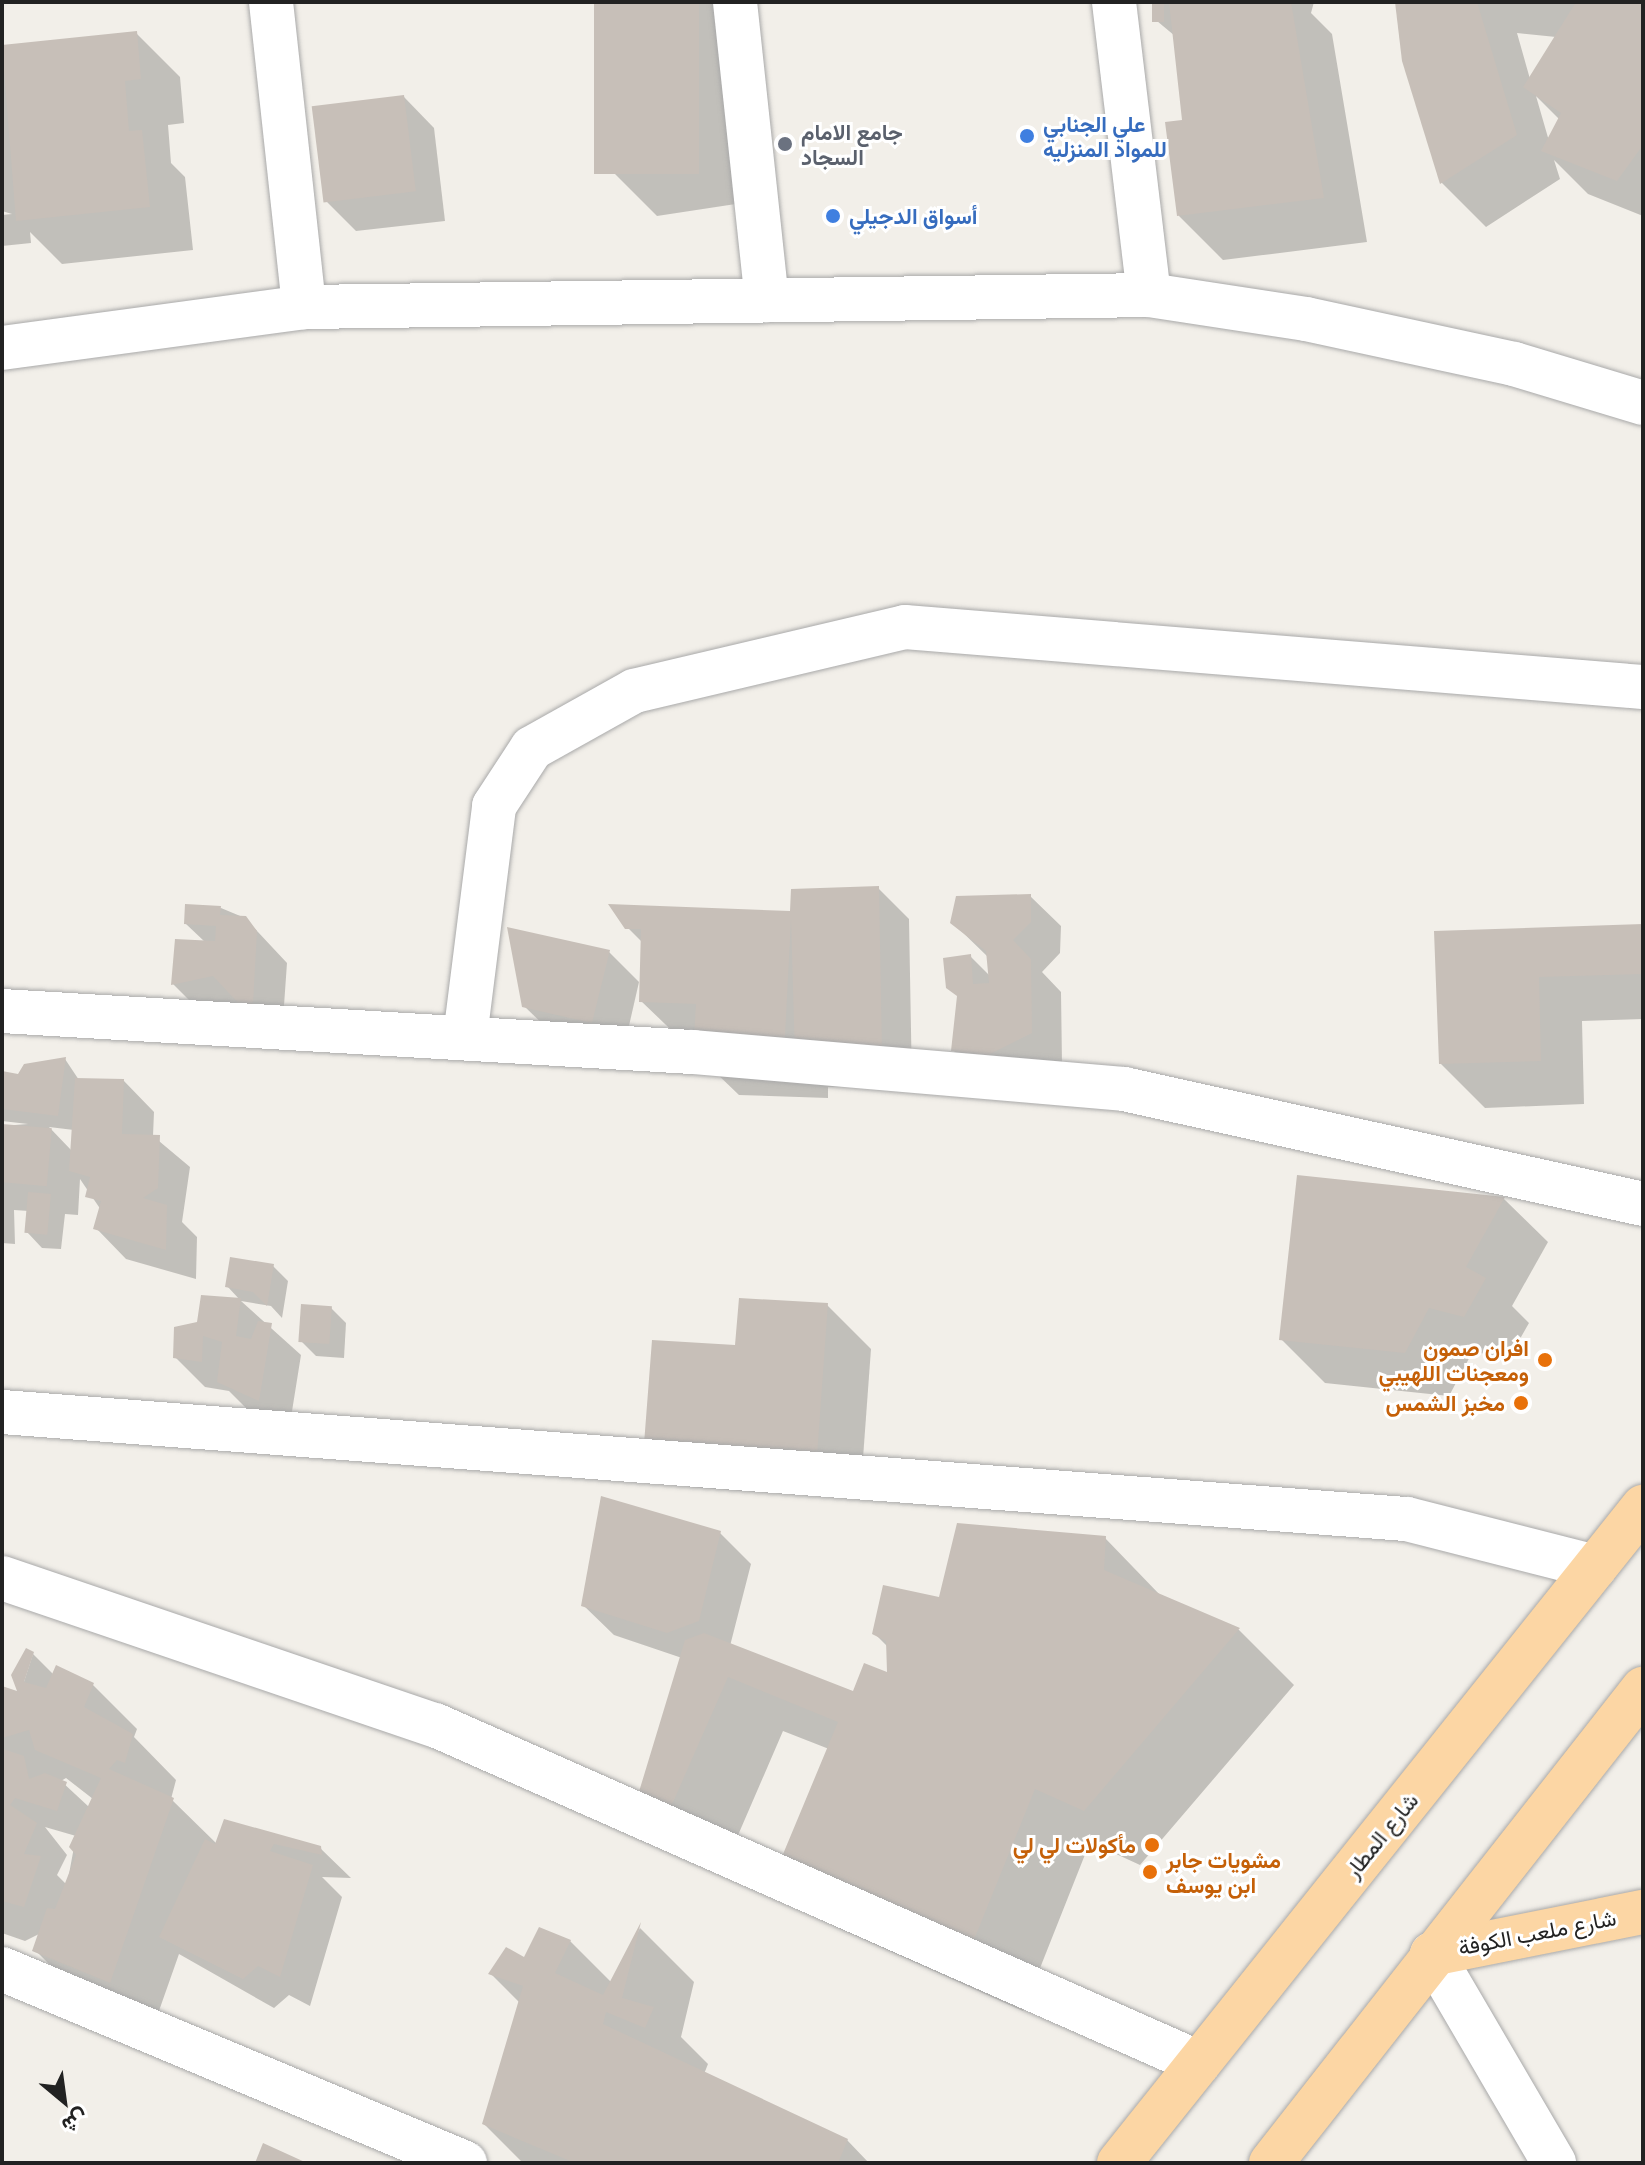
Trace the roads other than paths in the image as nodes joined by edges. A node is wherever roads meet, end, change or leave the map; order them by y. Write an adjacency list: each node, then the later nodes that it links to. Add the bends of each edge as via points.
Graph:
1 (271, 2): 6 (street)
2 (735, 2): 5 (street)
3 (1114, 2): 4 (street)
4 (1149, 295): 5 (street); 8 (street, via 1454,351)
5 (767, 300): 6 (street)
6 (304, 307): 7 (street)
7 (2, 348)
8 (1643, 403)
9 (1643, 687): 11 (street, via 905,627 634,691 532,748 494,806)
10 (2, 1011): 11 (street)
11 (465, 1037): 12 (street, via 1124,1089)
12 (1643, 1204)
13 (2, 1412): 15 (street, via 1407,1519)
14 (1643, 1507): 15 (main road, شارع المطار)
15 (1595, 1567): 21 (main road, شارع المطار)
16 (2, 1578): 21 (street, via 435,1725)
17 (1643, 1689): 19 (main road)
18 (1643, 1912): 19 (main road, شارع ملعب الكوفة)
19 (1432, 1954): 24 (main road); 25 (street)
20 (2, 1969): 22 (street)
21 (1199, 2063): 23 (main road, شارع المطار)
22 (465, 2163)
23 (1119, 2163)
24 (1271, 2163)
25 (1554, 2163)

